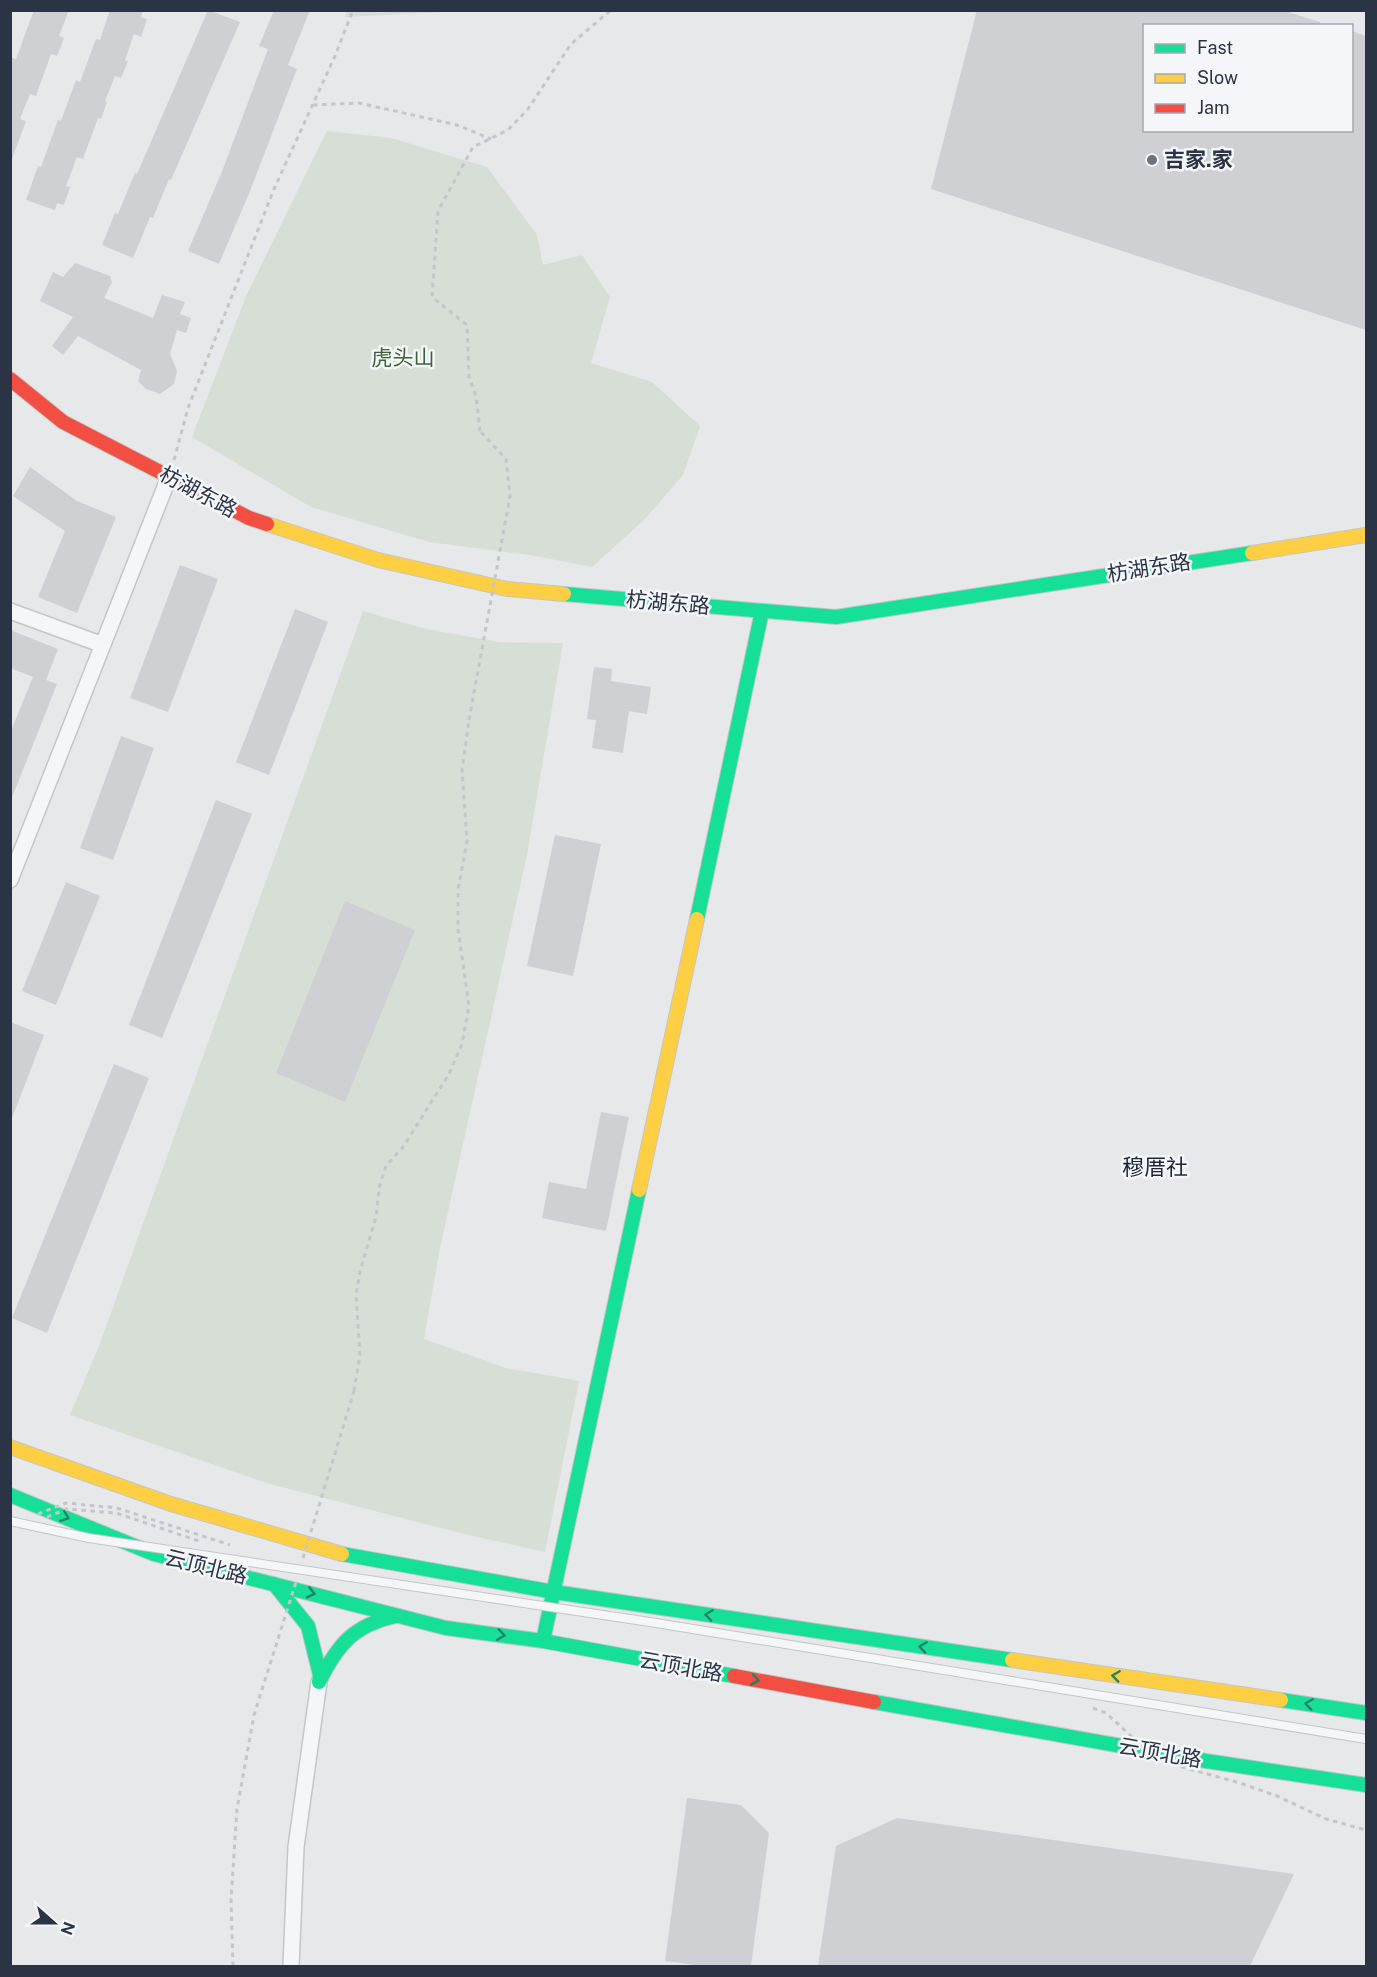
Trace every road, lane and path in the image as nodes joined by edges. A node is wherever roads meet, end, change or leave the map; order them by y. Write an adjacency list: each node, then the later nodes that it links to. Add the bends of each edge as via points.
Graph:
1 (353, 10): 3 (path)
2 (611, 10): 4 (path, via 571,44 528,109 508,130)
3 (313, 105): 4 (path, via 359,103 457,125); 6 (path, via 274,189 193,397)
4 (491, 139): 17 (path, bridge, via 472,147 438,211 432,297 466,325 469,377 476,396 480,431 506,459 510,496 462,770 467,841 458,890 458,929 469,1006 462,1044 449,1074 403,1147 386,1166 379,1188 376,1217 356,1295 360,1354 354,1391)
5 (10, 379): 6 (main road, 枋湖东路, via 63,422)
6 (169, 477): 9 (main road, 枋湖东路, via 249,518 400,565 507,589); 10 (street)
7 (1366, 534): 9 (main road, 枋湖东路, via 836,617)
8 (10, 611): 10 (street)
9 (762, 611): 20 (main road)
10 (103, 645): 11 (street)
11 (10, 880)
12 (10, 1447): 20 (main road, via 171,1504 329,1552)
13 (10, 1495): 19 (main road, 云顶北路, one-way to 19, via 154,1554)
14 (41, 1519): 16 (path, bridge, via 67,1509 116,1513)
15 (10, 1521): 25 (lane, bridge, via 89,1538 639,1620)
16 (202, 1542)
17 (302, 1564)
18 (297, 1579): 27 (path, bridge, via 254,1715 237,1809 231,1900)
19 (274, 1584): 21 (main road, 云顶北路, one-way to 21); 23 (main road, via 308,1626)
20 (554, 1592): 22 (main road); 24 (main road, one-way to 20)
21 (399, 1616): 22 (main road, 云顶北路, one-way to 22, via 446,1628); 23 (main road, via 380,1619 357,1631 336,1650)
22 (543, 1641): 26 (main road, 云顶北路, one-way to 26, via 1206,1761)
23 (319, 1682): 28 (street, via 296,1848)
24 (1366, 1713)
25 (1366, 1739)
26 (1366, 1785)
27 (233, 1966)
28 (291, 1966)

